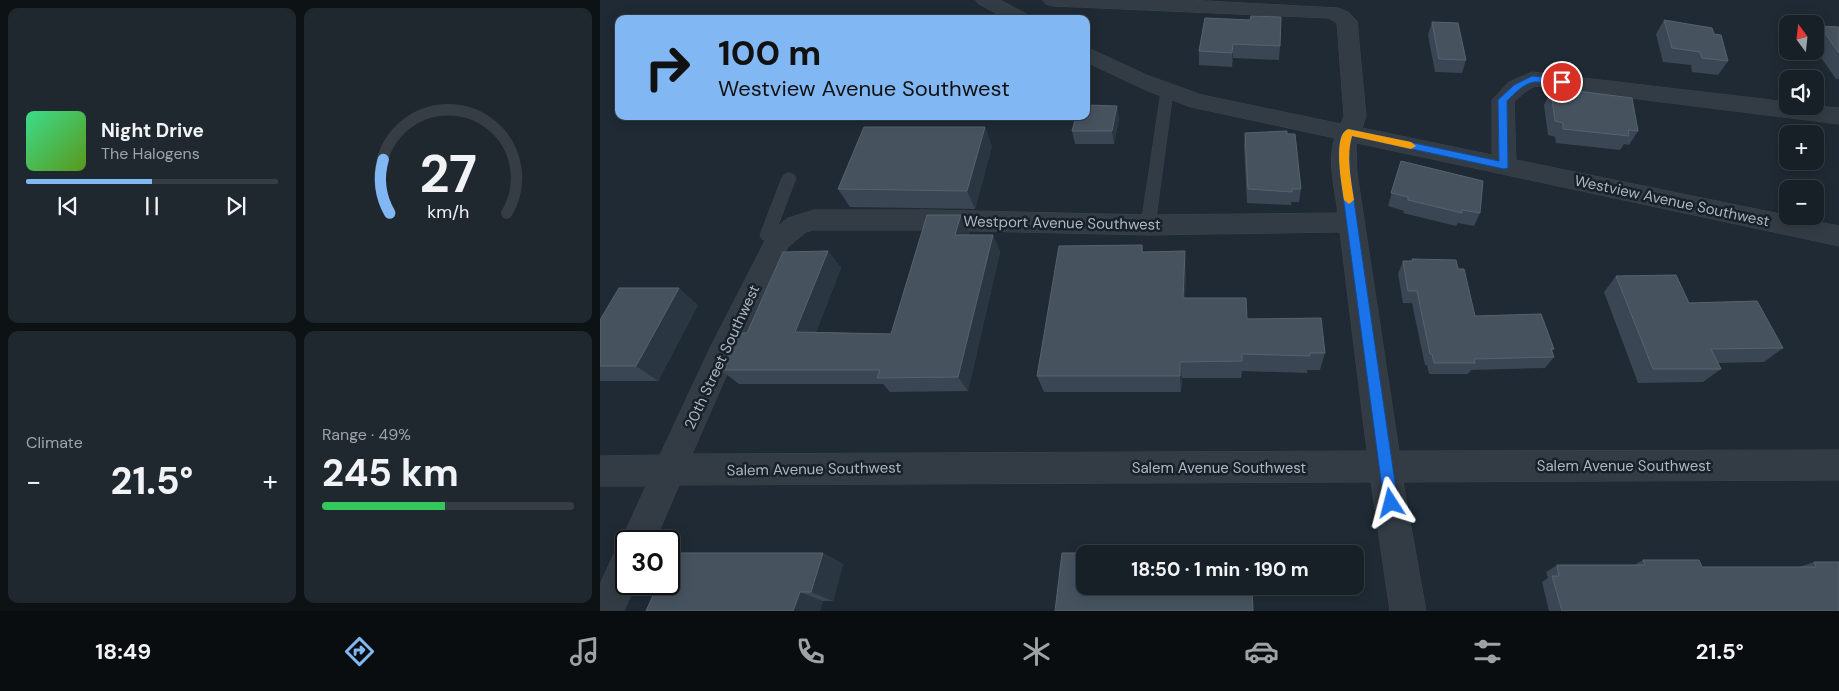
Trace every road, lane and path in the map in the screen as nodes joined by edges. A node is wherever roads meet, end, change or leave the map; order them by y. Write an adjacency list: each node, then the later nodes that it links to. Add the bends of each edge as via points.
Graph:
1 (986, 0): 3 (street)
2 (1052, 0): 7 (street, via 1331,12 1341,16 1347,21 1352,56 1355,116)
3 (1014, 15)
4 (1090, 55): 5 (street, Westview Avenue Southwest)
5 (1167, 92): 7 (street, Westview Avenue Southwest, via 1199,102); 11 (lane)
6 (1839, 116): 8 (street, via 1532,79 1503,100)
7 (1348, 132): 8 (street, Westview Avenue Southwest); 10 (street, via 1344,146 1345,173)
8 (1504, 166): 12 (street, Westview Avenue Southwest)
9 (788, 178): 13 (lane, via 767,235)
10 (1352, 222): 11 (street, Westport Avenue Southwest); 15 (street)
11 (1148, 224): 13 (street, Westport Avenue Southwest, via 814,220 796,225)
12 (1839, 236)
13 (778, 240): 17 (street, 20th Street Southwest, via 721,356)
14 (1839, 465): 15 (street, Salem Avenue Southwest)
15 (1386, 467): 17 (street, Salem Avenue Southwest); 21 (street)
16 (600, 471): 17 (street, Salem Avenue Southwest)
17 (670, 471): 18 (street, 20th Street Southwest)
18 (643, 530)
19 (615, 591): 20 (street)
20 (606, 611)
21 (1408, 611)

